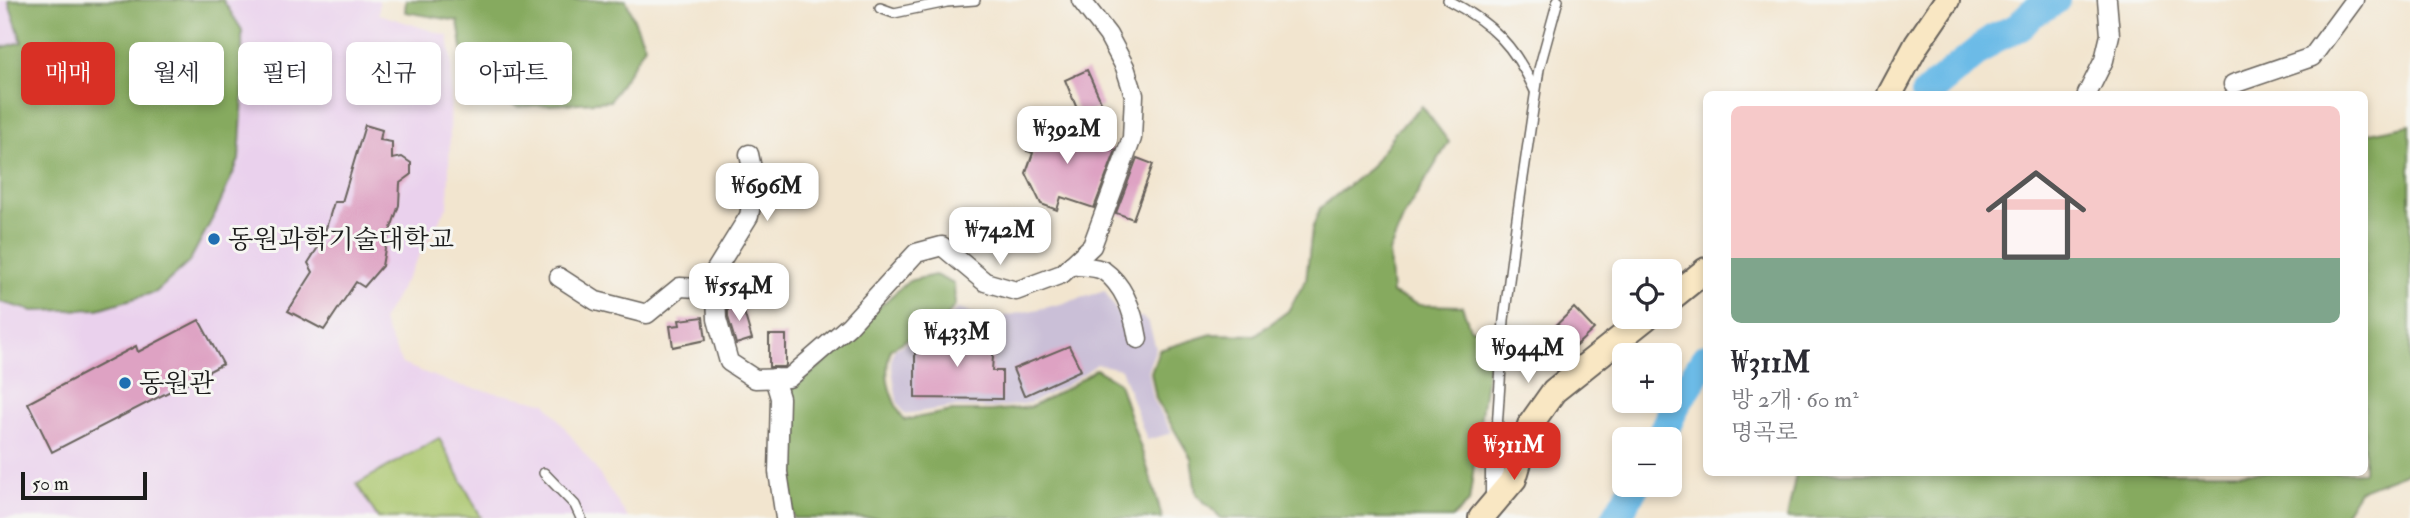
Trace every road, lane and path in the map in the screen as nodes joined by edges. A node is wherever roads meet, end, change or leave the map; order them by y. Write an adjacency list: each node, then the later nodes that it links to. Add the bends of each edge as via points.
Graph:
1 (975, 0): 8 (lane, via 894,13)
2 (1081, 0): 14 (street, via 1108,35 1134,95 1132,138 1111,197 1092,247)
3 (1448, 0): 12 (lane, via 1503,38 1524,66)
4 (1558, 0): 12 (lane)
5 (1948, 0): 10 (main road)
6 (2354, 0): 9 (street, via 2312,57)
7 (2110, 1): 11 (street, via 2107,48)
8 (880, 8)
9 (2233, 84)
10 (1892, 91)
11 (2088, 91)
12 (1536, 93): 22 (lane, via 1503,320)
13 (749, 154): 17 (street, via 755,183 749,216 715,271)
14 (1071, 265): 20 (street, via 1102,270 1121,289); 21 (street, via 1062,274 1016,291 985,282 942,247 916,253 816,356 789,378)
15 (1703, 272): 18 (main road)
16 (559, 277): 17 (street, via 596,301 648,314 680,287)
17 (716, 289): 21 (street, via 717,319 729,362 755,379)
18 (1682, 289)
19 (1632, 329): 24 (main road, via 1544,402 1530,425 1514,479)
20 (1138, 339)
21 (774, 379): 26 (street, via 780,398 778,472)
22 (1495, 460): 24 (street)
23 (544, 472): 25 (lane)
24 (1488, 510)
25 (581, 518)
26 (785, 518)

